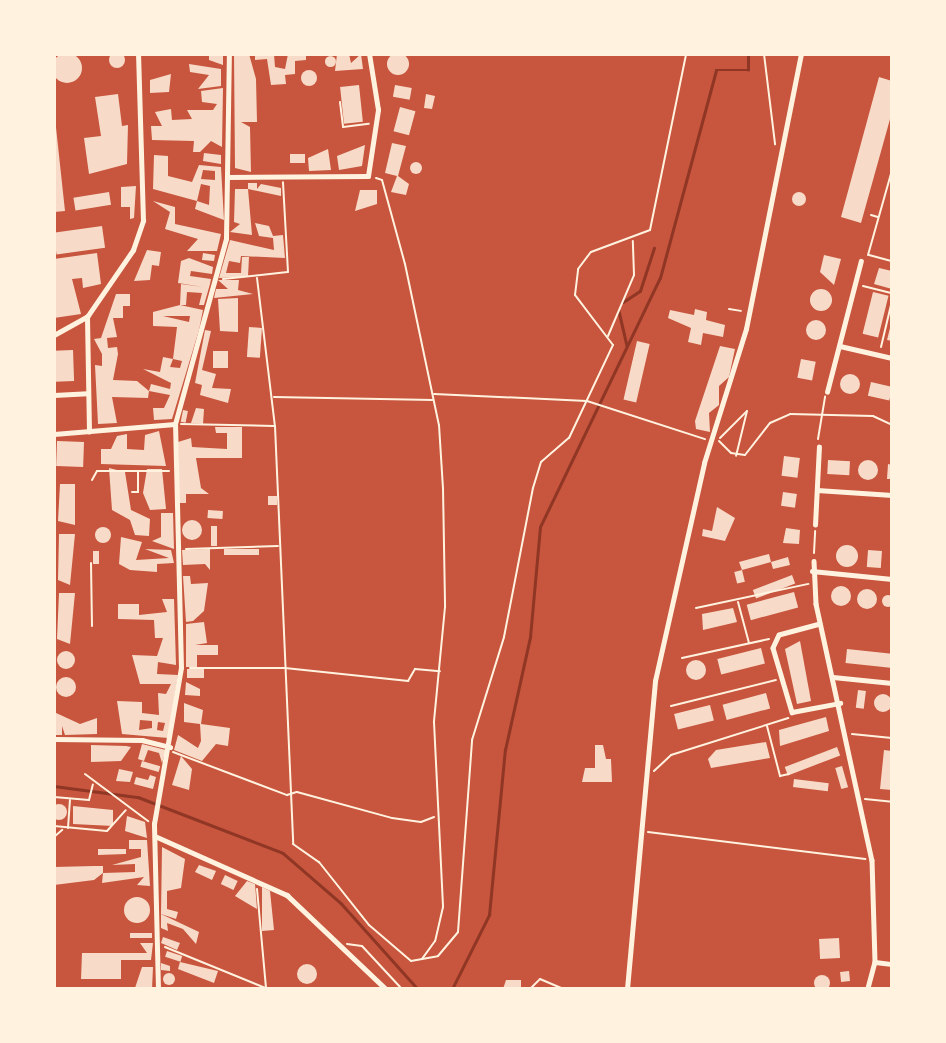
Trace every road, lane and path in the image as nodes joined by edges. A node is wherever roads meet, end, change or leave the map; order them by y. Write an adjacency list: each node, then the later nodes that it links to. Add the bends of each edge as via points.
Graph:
1 (138, 54): 28 (street, via 143,221 132,250)
2 (229, 54): 12 (street)
3 (369, 54): 8 (street)
4 (686, 54): 16 (path, via 653,220)
5 (764, 54): 9 (path, via 772,132)
6 (801, 54): 9 (street)
7 (340, 102): 8 (path, via 343,127)
8 (377, 123): 11 (street)
9 (784, 156): 27 (street)
10 (892, 170): 15 (path)
11 (368, 176): 13 (street); 37 (path, via 382,180)
12 (228, 177): 13 (street); 22 (street, via 226,239)
13 (283, 177): 21 (path, via 288,272)
14 (871, 215): 15 (path)
15 (879, 217): 17 (path)
16 (633, 242): 31 (path, via 634,275); 31 (path, via 591,252 578,269 575,295)
17 (868, 255): 19 (path); 20 (path)
18 (892, 256): 20 (path)
19 (861, 261): 23 (street)
20 (891, 261)
21 (257, 278): 22 (path); 39 (path)
22 (215, 279): 43 (street)
23 (855, 284): 24 (path); 32 (street)
24 (892, 293)
25 (892, 301): 29 (path)
26 (729, 309): 27 (path)
27 (750, 313): 48 (street)
28 (87, 317): 30 (street); 36 (street)
29 (890, 318): 33 (path)
30 (54, 335)
31 (608, 337): 41 (path, via 613,345)
32 (840, 346): 33 (street); 35 (street)
33 (879, 355): 34 (street)
34 (892, 358)
35 (827, 392): 42 (path)
36 (87, 393): 38 (street); 46 (street)
37 (433, 394): 40 (path); 41 (path)
38 (54, 395)
39 (273, 397): 40 (path); 45 (path)
40 (434, 400): 74 (path, via 444,499)
41 (588, 402): 48 (path); 108 (path, via 569,438 541,462 533,488 504,637 472,740 458,932 438,956)
42 (818, 415): 44 (path, via 873,416); 49 (path); 50 (path, via 778,416 752,450)
43 (175, 424): 45 (path); 46 (street); 52 (street)
44 (892, 425)
45 (275, 426): 58 (path)
46 (89, 432): 47 (street)
47 (54, 434)
48 (715, 440): 50 (path); 50 (path, via 747,411); 88 (street, via 655,681)
49 (819, 447): 54 (street)
50 (736, 456)
51 (138, 471): 52 (path); 53 (path, via 97,471); 55 (path, via 138,492)
52 (173, 471): 59 (street)
53 (92, 480)
54 (817, 490): 56 (street); 57 (street)
55 (132, 492)
56 (892, 495)
57 (815, 525): 60 (path)
58 (280, 546): 59 (path); 73 (path)
59 (178, 549): 72 (street)
60 (814, 561): 62 (street)
61 (91, 563): 68 (path)
62 (812, 571): 63 (street); 64 (street)
63 (892, 579)
64 (812, 583): 65 (path); 67 (street)
65 (738, 601): 66 (path); 70 (path)
66 (696, 608)
67 (820, 624): 69 (street); 75 (street)
68 (92, 626)
69 (773, 641): 70 (path); 76 (street)
70 (749, 643): 71 (path)
71 (682, 658)
72 (181, 668): 73 (path); 85 (street)
73 (285, 668): 74 (path, via 408,681 415,669); 90 (path)
74 (441, 671): 96 (path)
75 (833, 677): 77 (street); 78 (street)
76 (781, 679): 79 (path); 80 (street, via 788,707)
77 (892, 683)
78 (840, 703): 80 (street); 82 (street)
79 (671, 706)
80 (799, 713): 81 (path)
81 (767, 726): 87 (path, via 780,776); 88 (path, via 671,755)
82 (848, 733): 83 (path); 92 (street)
83 (892, 738)
84 (54, 739): 85 (street, via 142,740)
85 (170, 747): 90 (path); 97 (street, via 156,795)
86 (85, 774): 89 (path)
87 (789, 774)
88 (641, 782): 118 (street)
89 (93, 783): 93 (path, via 89,800); 95 (path)
90 (289, 793): 96 (path, via 392,818 421,822); 108 (path, via 293,844 318,862 369,925 411,961)
91 (54, 797): 93 (path)
92 (863, 799): 94 (path); 109 (street, via 872,860)
93 (70, 800): 100 (path)
94 (892, 802)
95 (126, 809): 97 (path); 100 (path, via 107,831)
96 (435, 816): 108 (path, via 443,907 435,941)
97 (154, 824): 102 (street)
98 (54, 826): 99 (path)
99 (62, 829): 100 (path); 103 (path)
100 (68, 829)
101 (648, 832): 104 (path)
102 (155, 836): 105 (street); 106 (street)
103 (54, 837)
104 (864, 859)
105 (256, 877): 107 (street, via 287,895); 113 (path)
106 (157, 944): 112 (street); 113 (path)
107 (344, 947): 114 (street); 115 (path, via 362,946)
108 (422, 959)
109 (875, 962): 110 (street); 119 (street)
110 (892, 964)
111 (560, 988): 116 (path, via 540,979); 117 (path)
112 (158, 989)
113 (267, 989)
114 (386, 989)
115 (402, 989)
116 (530, 989)
117 (604, 989)
118 (626, 989)
119 (868, 989)

